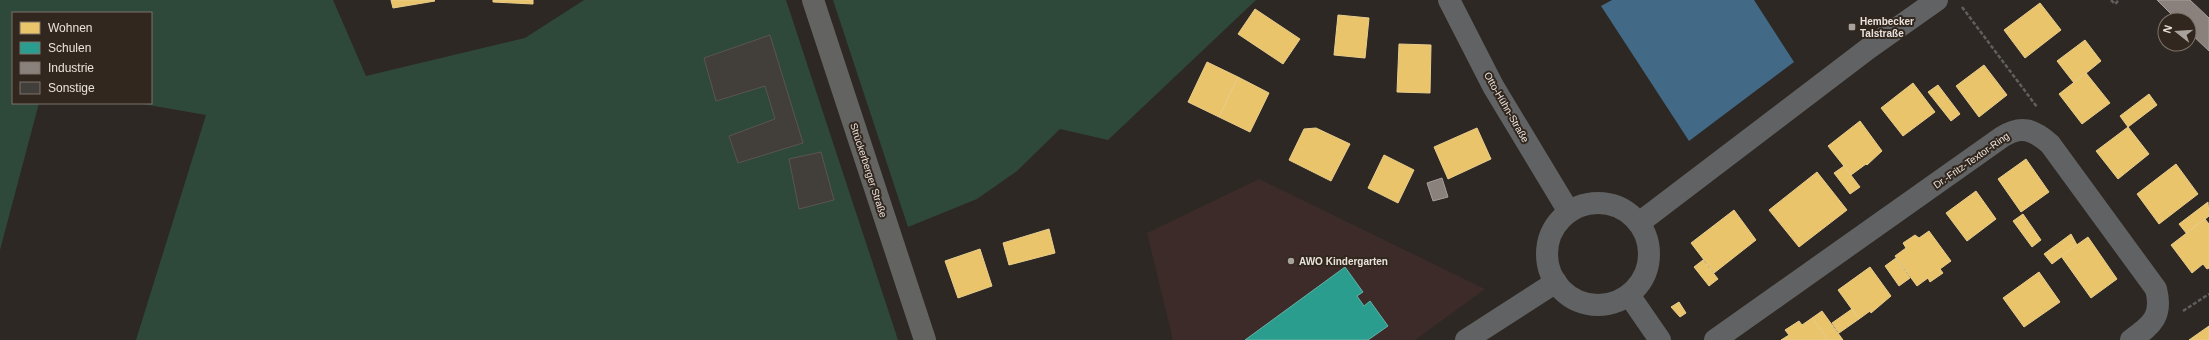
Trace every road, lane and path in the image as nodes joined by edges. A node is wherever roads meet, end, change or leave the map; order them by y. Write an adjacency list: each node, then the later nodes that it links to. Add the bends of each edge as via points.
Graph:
1 (813, 0): 12 (main road, Strückerberger Straße)
2 (1449, 0): 8 (street, Otto-Hühn-Straße, via 1493,86)
3 (1937, 0): 9 (street, via 1869,48)
4 (2111, 0): 5 (path, via 2115,4)
5 (2119, 0)
6 (1966, 12): 7 (path, via 2040,111)
7 (2031, 130): 15 (street, Dr.-Fritz-Textor-Ring, via 2022,128 2002,137); 16 (street, via 2050,144 2156,289 2159,301 2157,314 2152,324)
8 (1569, 212): 9 (street, via 1593,203 1611,204 1626,211); 10 (street, via 1552,232 1548,249 1549,266)
9 (1639, 223): 11 (street, via 1647,239 1649,257 1645,274)
10 (1556, 282): 11 (street, via 1567,294 1582,302 1598,305 1614,302); 13 (street)
11 (1629, 295): 14 (street)
12 (925, 340)
13 (1466, 340)
14 (1660, 340)
15 (1715, 340)
16 (2131, 340)

